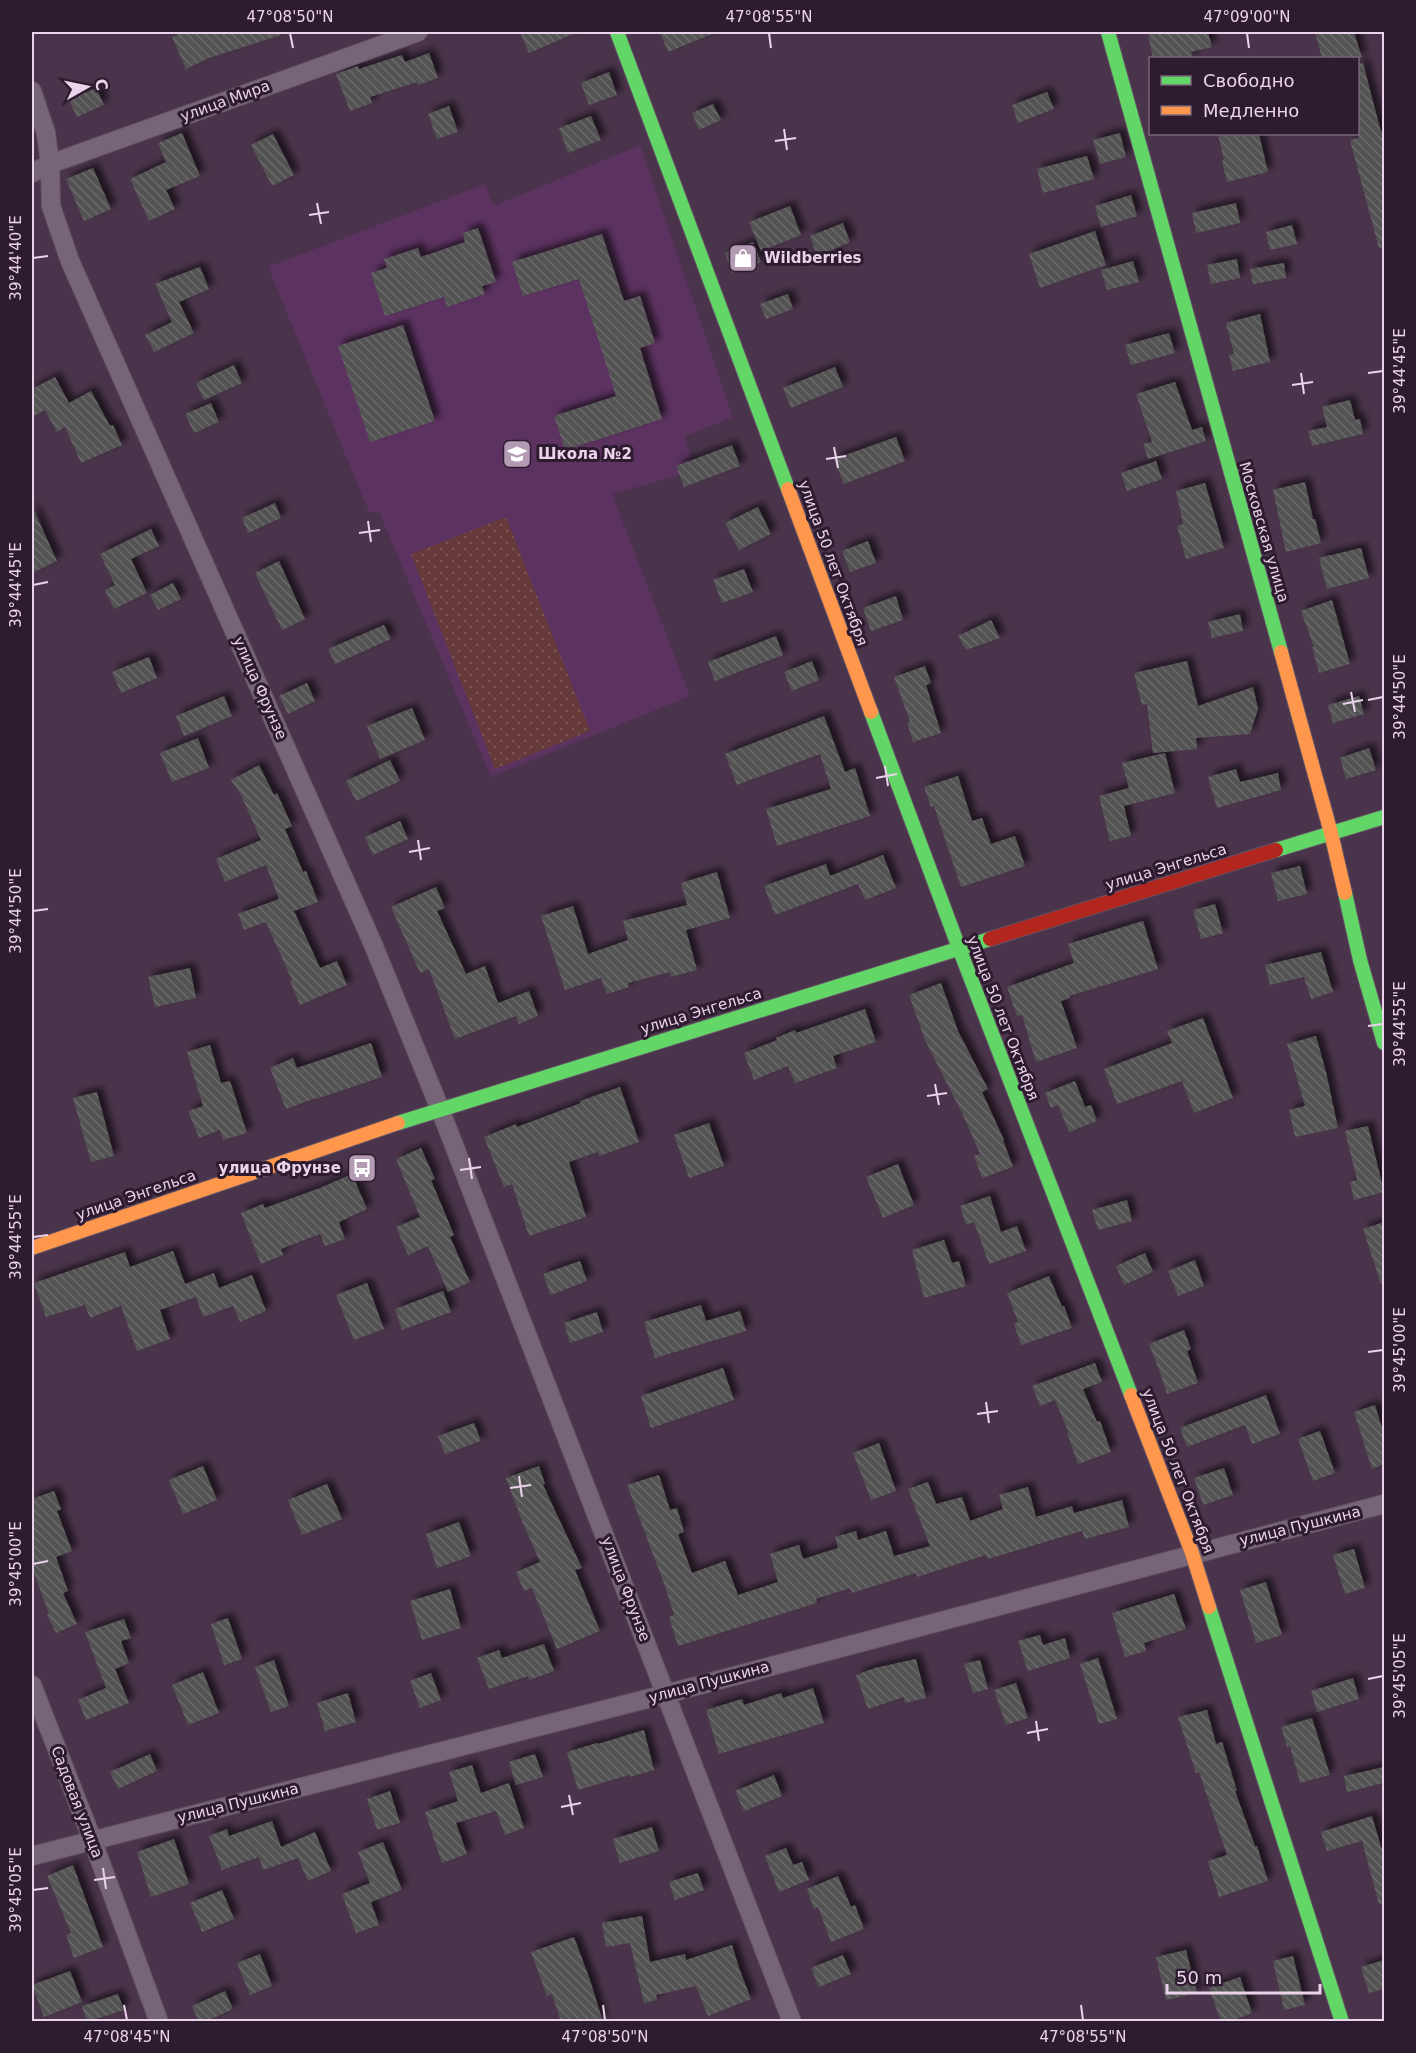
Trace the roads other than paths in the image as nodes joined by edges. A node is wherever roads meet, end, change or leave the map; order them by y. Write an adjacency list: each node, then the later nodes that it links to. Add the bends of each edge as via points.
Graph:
1 (418, 32): 5 (street, улица Мира)
2 (617, 32): 9 (street, улица 50 лет Октября)
3 (1108, 32): 8 (street, Московская улица)
4 (32, 91): 5 (street, улица Фрунзе, via 46,133)
5 (50, 164): 6 (street, улица Мира); 11 (street, улица Фрунзе, via 51,206 70,261 373,944)
6 (32, 173)
7 (1384, 817): 8 (street, улица Энгельса)
8 (1331, 833): 9 (street, улица Энгельса); 10 (street, Московская улица)
9 (959, 948): 11 (street, улица Энгельса); 14 (street, улица 50 лет Октября)
10 (1384, 1043)
11 (440, 1109): 12 (street, улица Энгельса); 16 (street, улица Фрунзе)
12 (32, 1248)
13 (1384, 1504): 14 (street, улица Пушкина)
14 (1192, 1553): 16 (street, улица Пушкина); 21 (street, улица 50 лет Октября)
15 (32, 1685): 17 (street, Садовая улица)
16 (666, 1694): 17 (street, улица Пушкина); 20 (street, улица Фрунзе)
17 (92, 1839): 18 (street, улица Пушкина); 19 (street, Садовая улица)
18 (32, 1856)
19 (159, 2022)
20 (792, 2022)
21 (1342, 2022)

